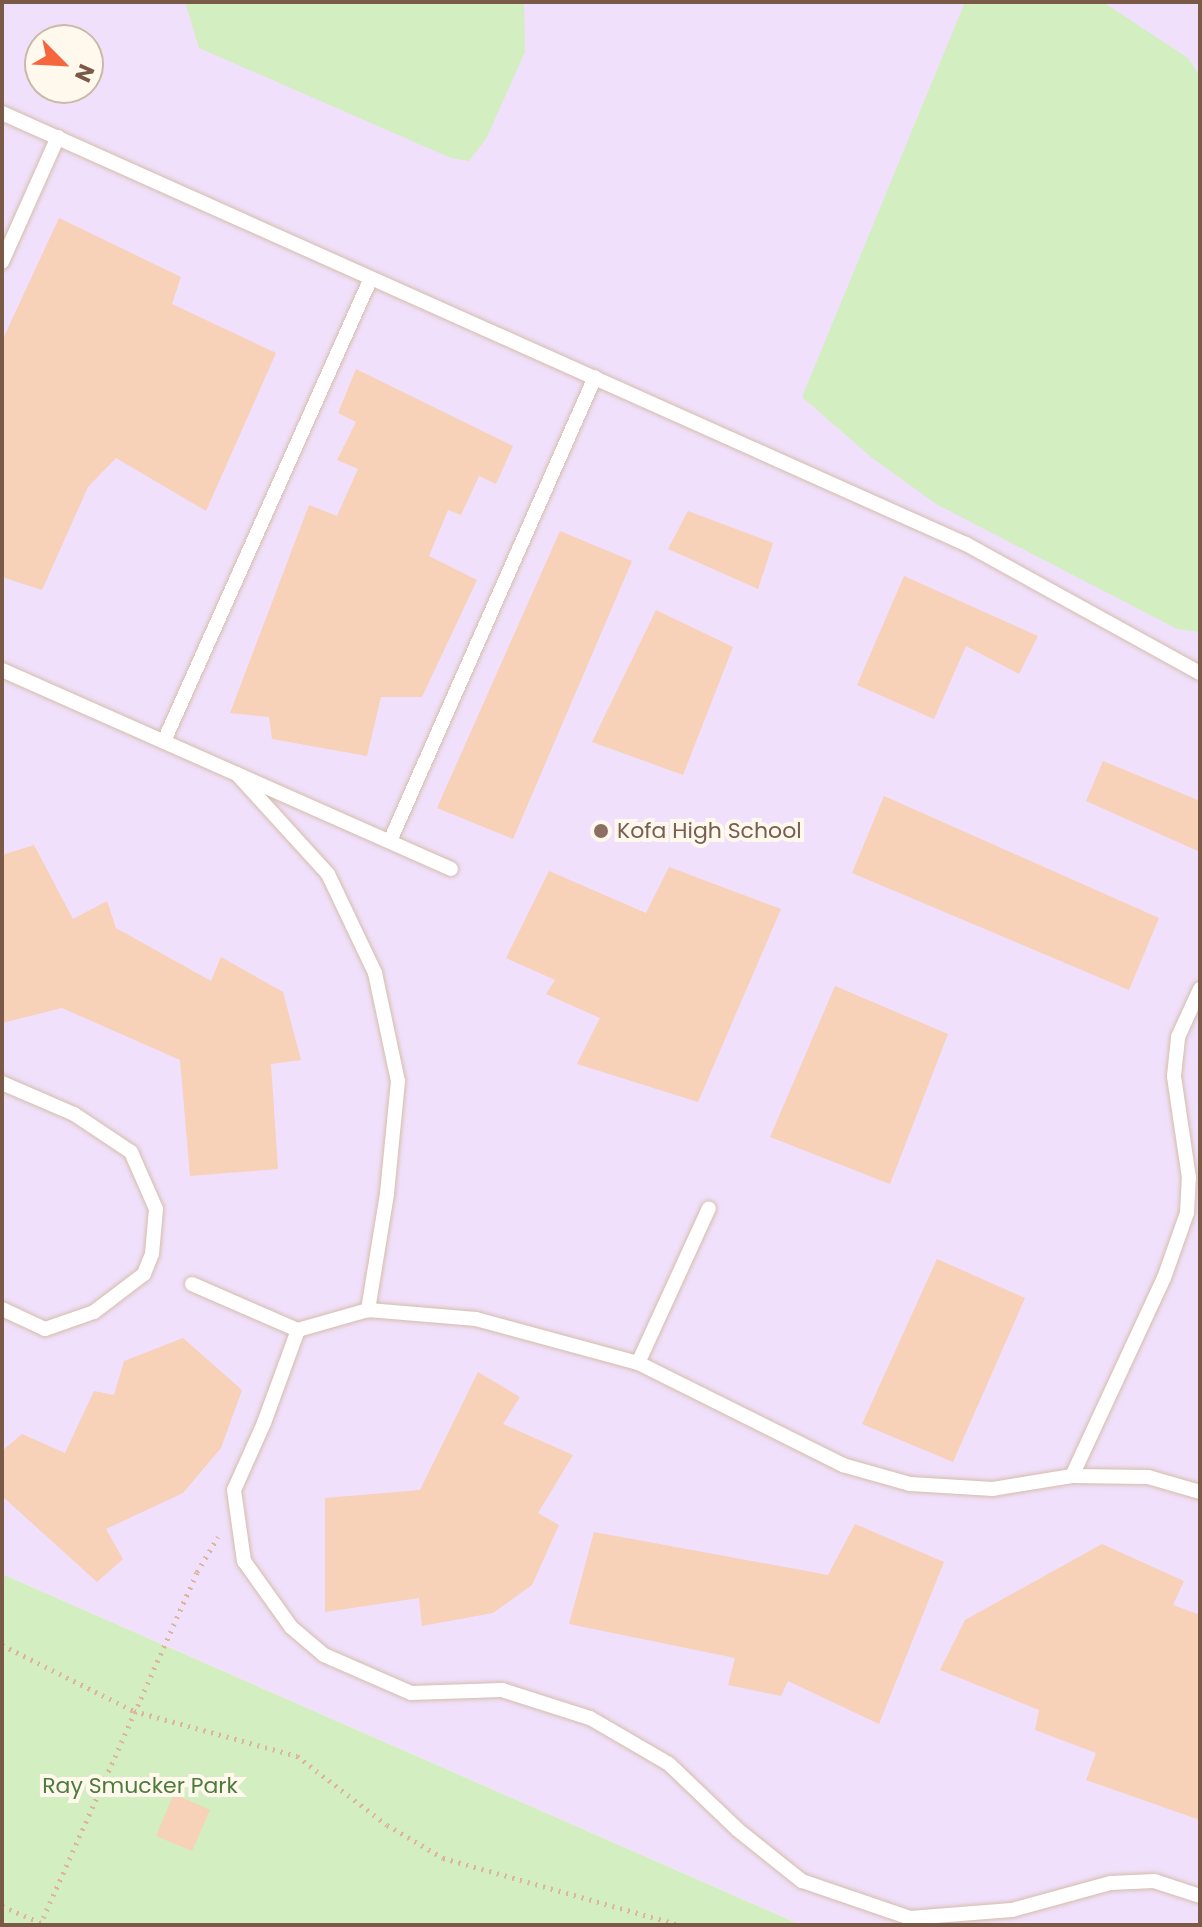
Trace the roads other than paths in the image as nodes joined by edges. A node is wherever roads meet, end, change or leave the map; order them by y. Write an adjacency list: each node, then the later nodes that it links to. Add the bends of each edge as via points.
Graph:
1 (2, 113): 2 (lane)
2 (58, 137): 3 (lane); 4 (lane)
3 (2, 262)
4 (371, 278): 5 (lane); 8 (lane)
5 (595, 377): 7 (lane, via 966,544); 10 (lane)
6 (2, 670): 8 (lane)
7 (1200, 673)
8 (164, 741): 9 (lane)
9 (237, 774): 10 (lane); 17 (lane, via 328,874 375,973 398,1081)
10 (390, 841): 11 (lane)
11 (451, 869)
12 (1200, 989): 20 (lane, via 1178,1037 1174,1076 1189,1178 1187,1213 1164,1278)
13 (2, 1083): 16 (lane, via 74,1114 131,1152 156,1209 152,1254 144,1274 94,1312 45,1329)
14 (709, 1208): 19 (lane)
15 (192, 1284): 18 (lane)
16 (2, 1309)
17 (368, 1310): 18 (lane); 19 (lane, via 476,1319)
18 (298, 1330): 22 (lane, via 234,1490 244,1561 291,1627 324,1655 411,1693 502,1690 590,1718 669,1764 802,1881 910,1918 1012,1910 1111,1883 1154,1881)
19 (638, 1363): 20 (lane, via 843,1465 910,1484 993,1489)
20 (1072, 1476): 21 (lane, via 1148,1477)
21 (1200, 1492)
22 (1200, 1896)

